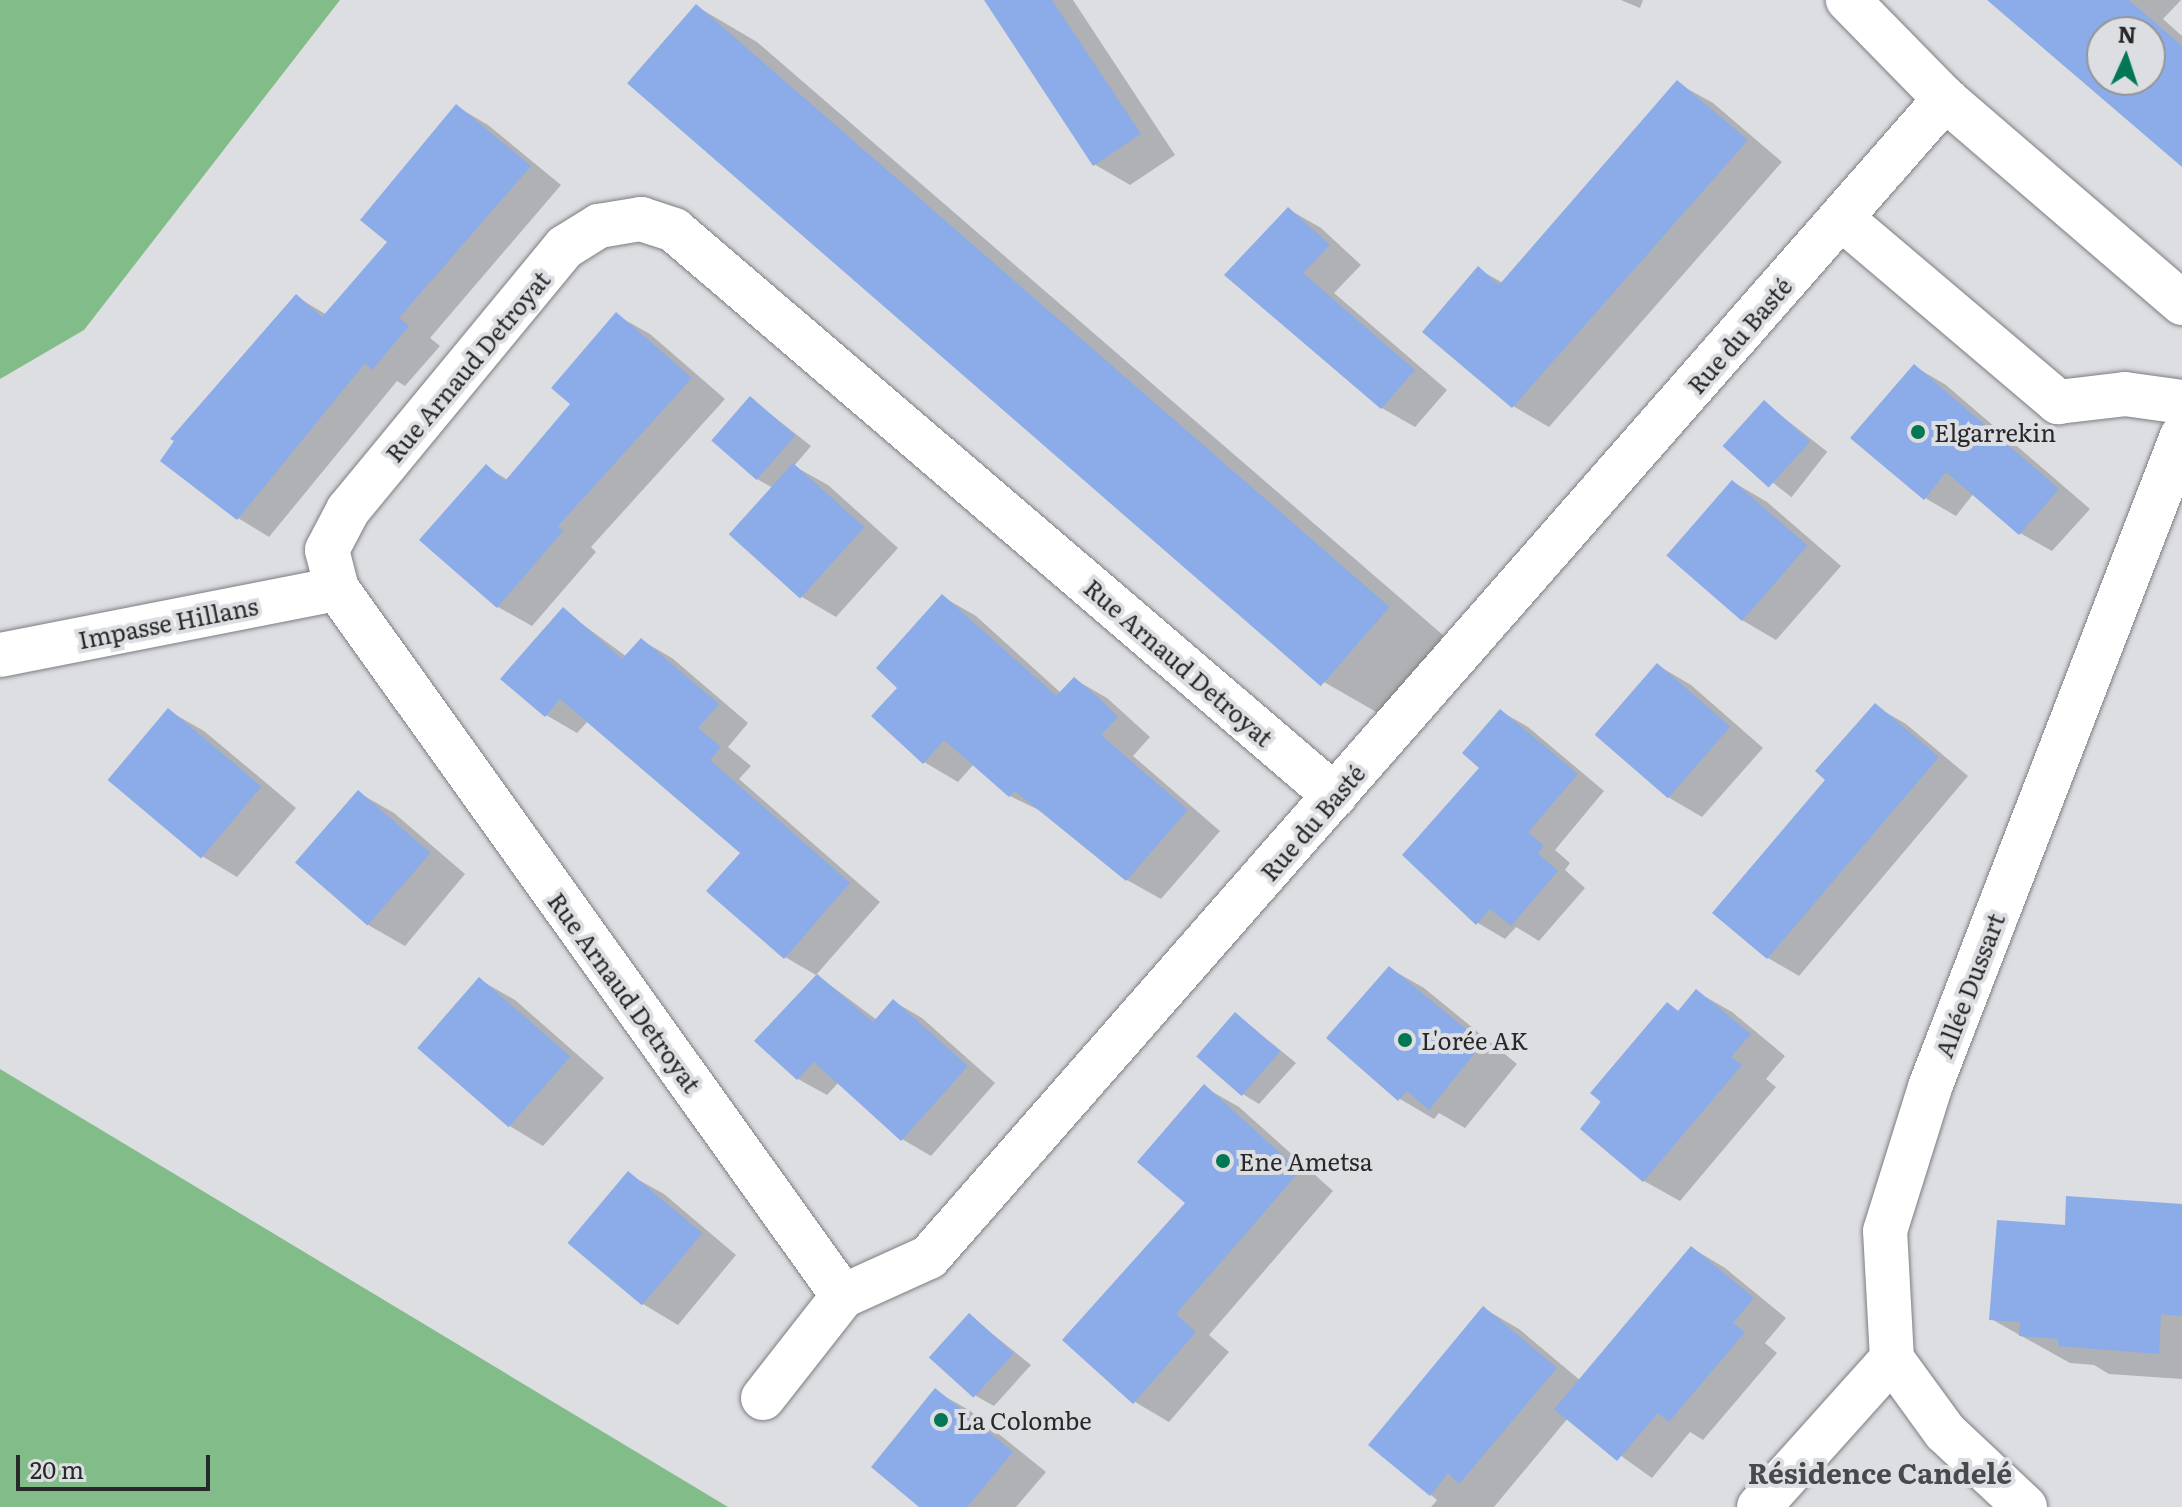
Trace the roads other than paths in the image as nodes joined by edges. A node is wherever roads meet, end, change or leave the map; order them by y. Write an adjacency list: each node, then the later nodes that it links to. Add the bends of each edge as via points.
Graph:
1 (1848, 0): 2 (street)
2 (1945, 99): 3 (street, Rue du Basté); 4 (street)
3 (1841, 218): 5 (street, via 2058,402 2125,394); 9 (street, Rue du Basté)
4 (2182, 303)
5 (2182, 402)
6 (2182, 436): 11 (street, Allée Dussart, via 1925,1101 1885,1231)
7 (337, 589): 8 (street, Impasse Hillans); 9 (street, Rue Arnaud Detroyat, via 327,550 348,510 565,247 599,226 641,219 674,230); 10 (street, Rue Arnaud Detroyat)
8 (0, 655)
9 (1335, 796): 10 (street, Rue du Basté, via 929,1257)
10 (843, 1296): 12 (street, Rue du Basté)
11 (1892, 1359): 13 (street); 14 (street, via 1945,1432)
12 (763, 1398)
13 (1759, 1507)
14 (2025, 1507)

